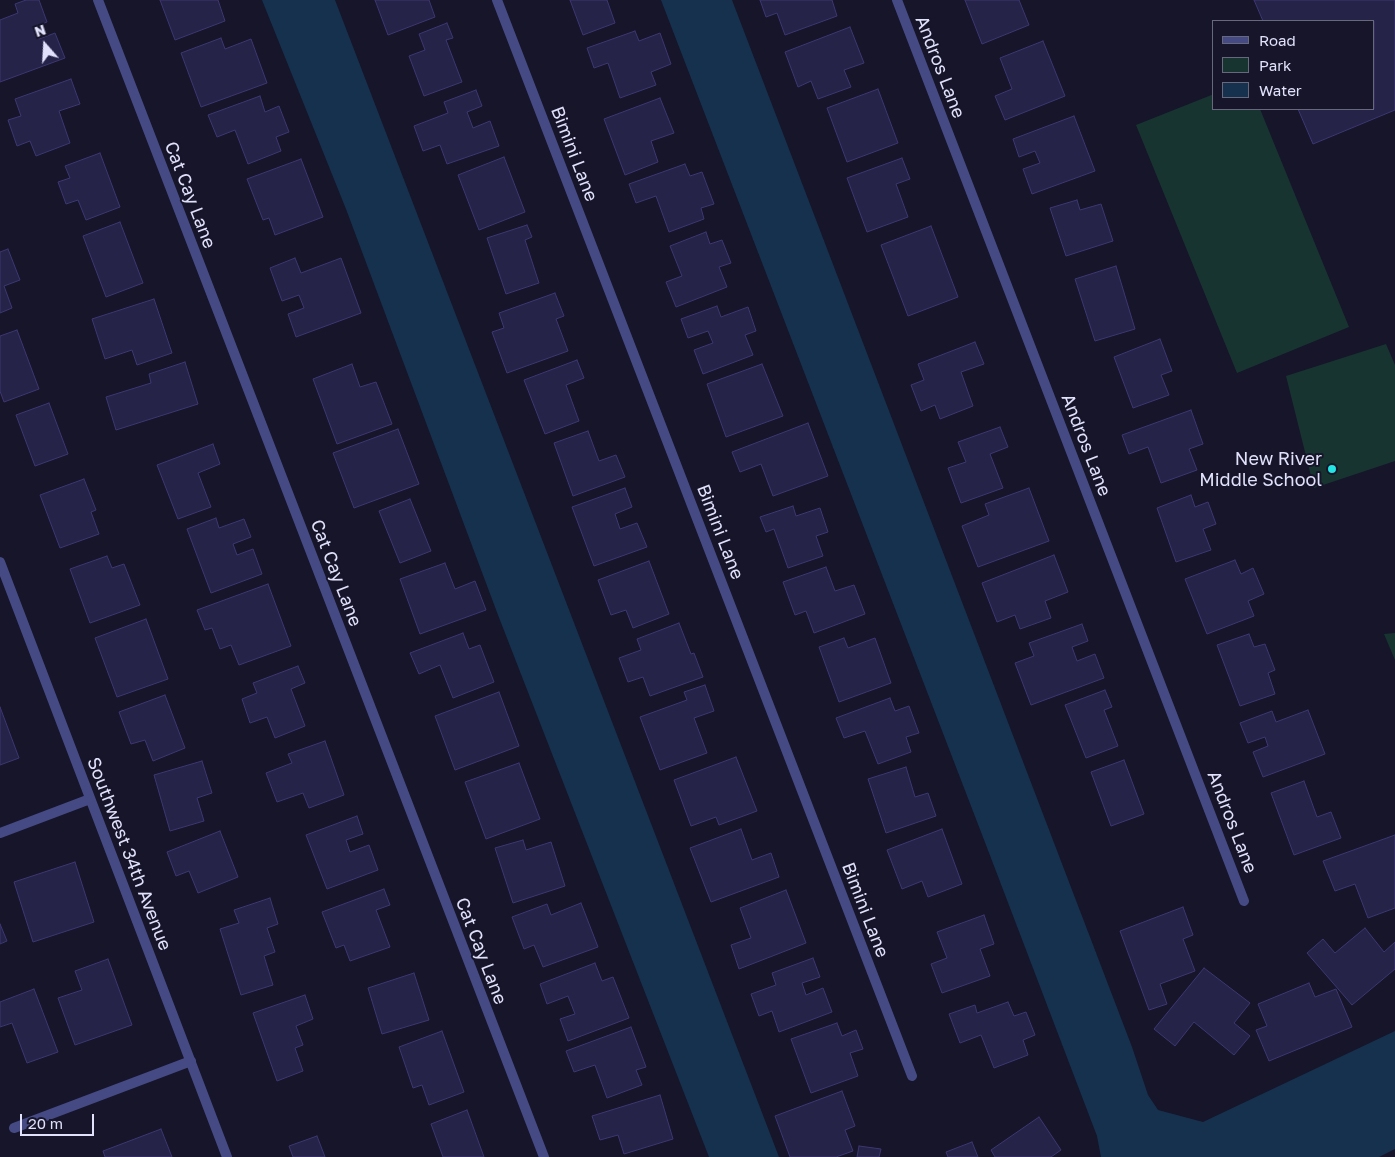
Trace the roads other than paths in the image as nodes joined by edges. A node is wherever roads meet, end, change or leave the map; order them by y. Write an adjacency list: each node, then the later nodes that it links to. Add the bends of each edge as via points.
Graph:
1 (98, 0): 12 (street, Cat Cay Lane)
2 (497, 0): 9 (street, Bimini Lane)
3 (897, 0): 7 (street, Andros Lane)
4 (0, 562): 5 (street, Southwest 34th Avenue)
5 (90, 799): 6 (street); 8 (street, Southwest 34th Avenue)
6 (0, 833)
7 (1244, 901)
8 (191, 1061): 10 (street); 11 (street, Southwest 34th Avenue)
9 (912, 1076)
10 (14, 1128)
11 (228, 1157)
12 (544, 1157)

